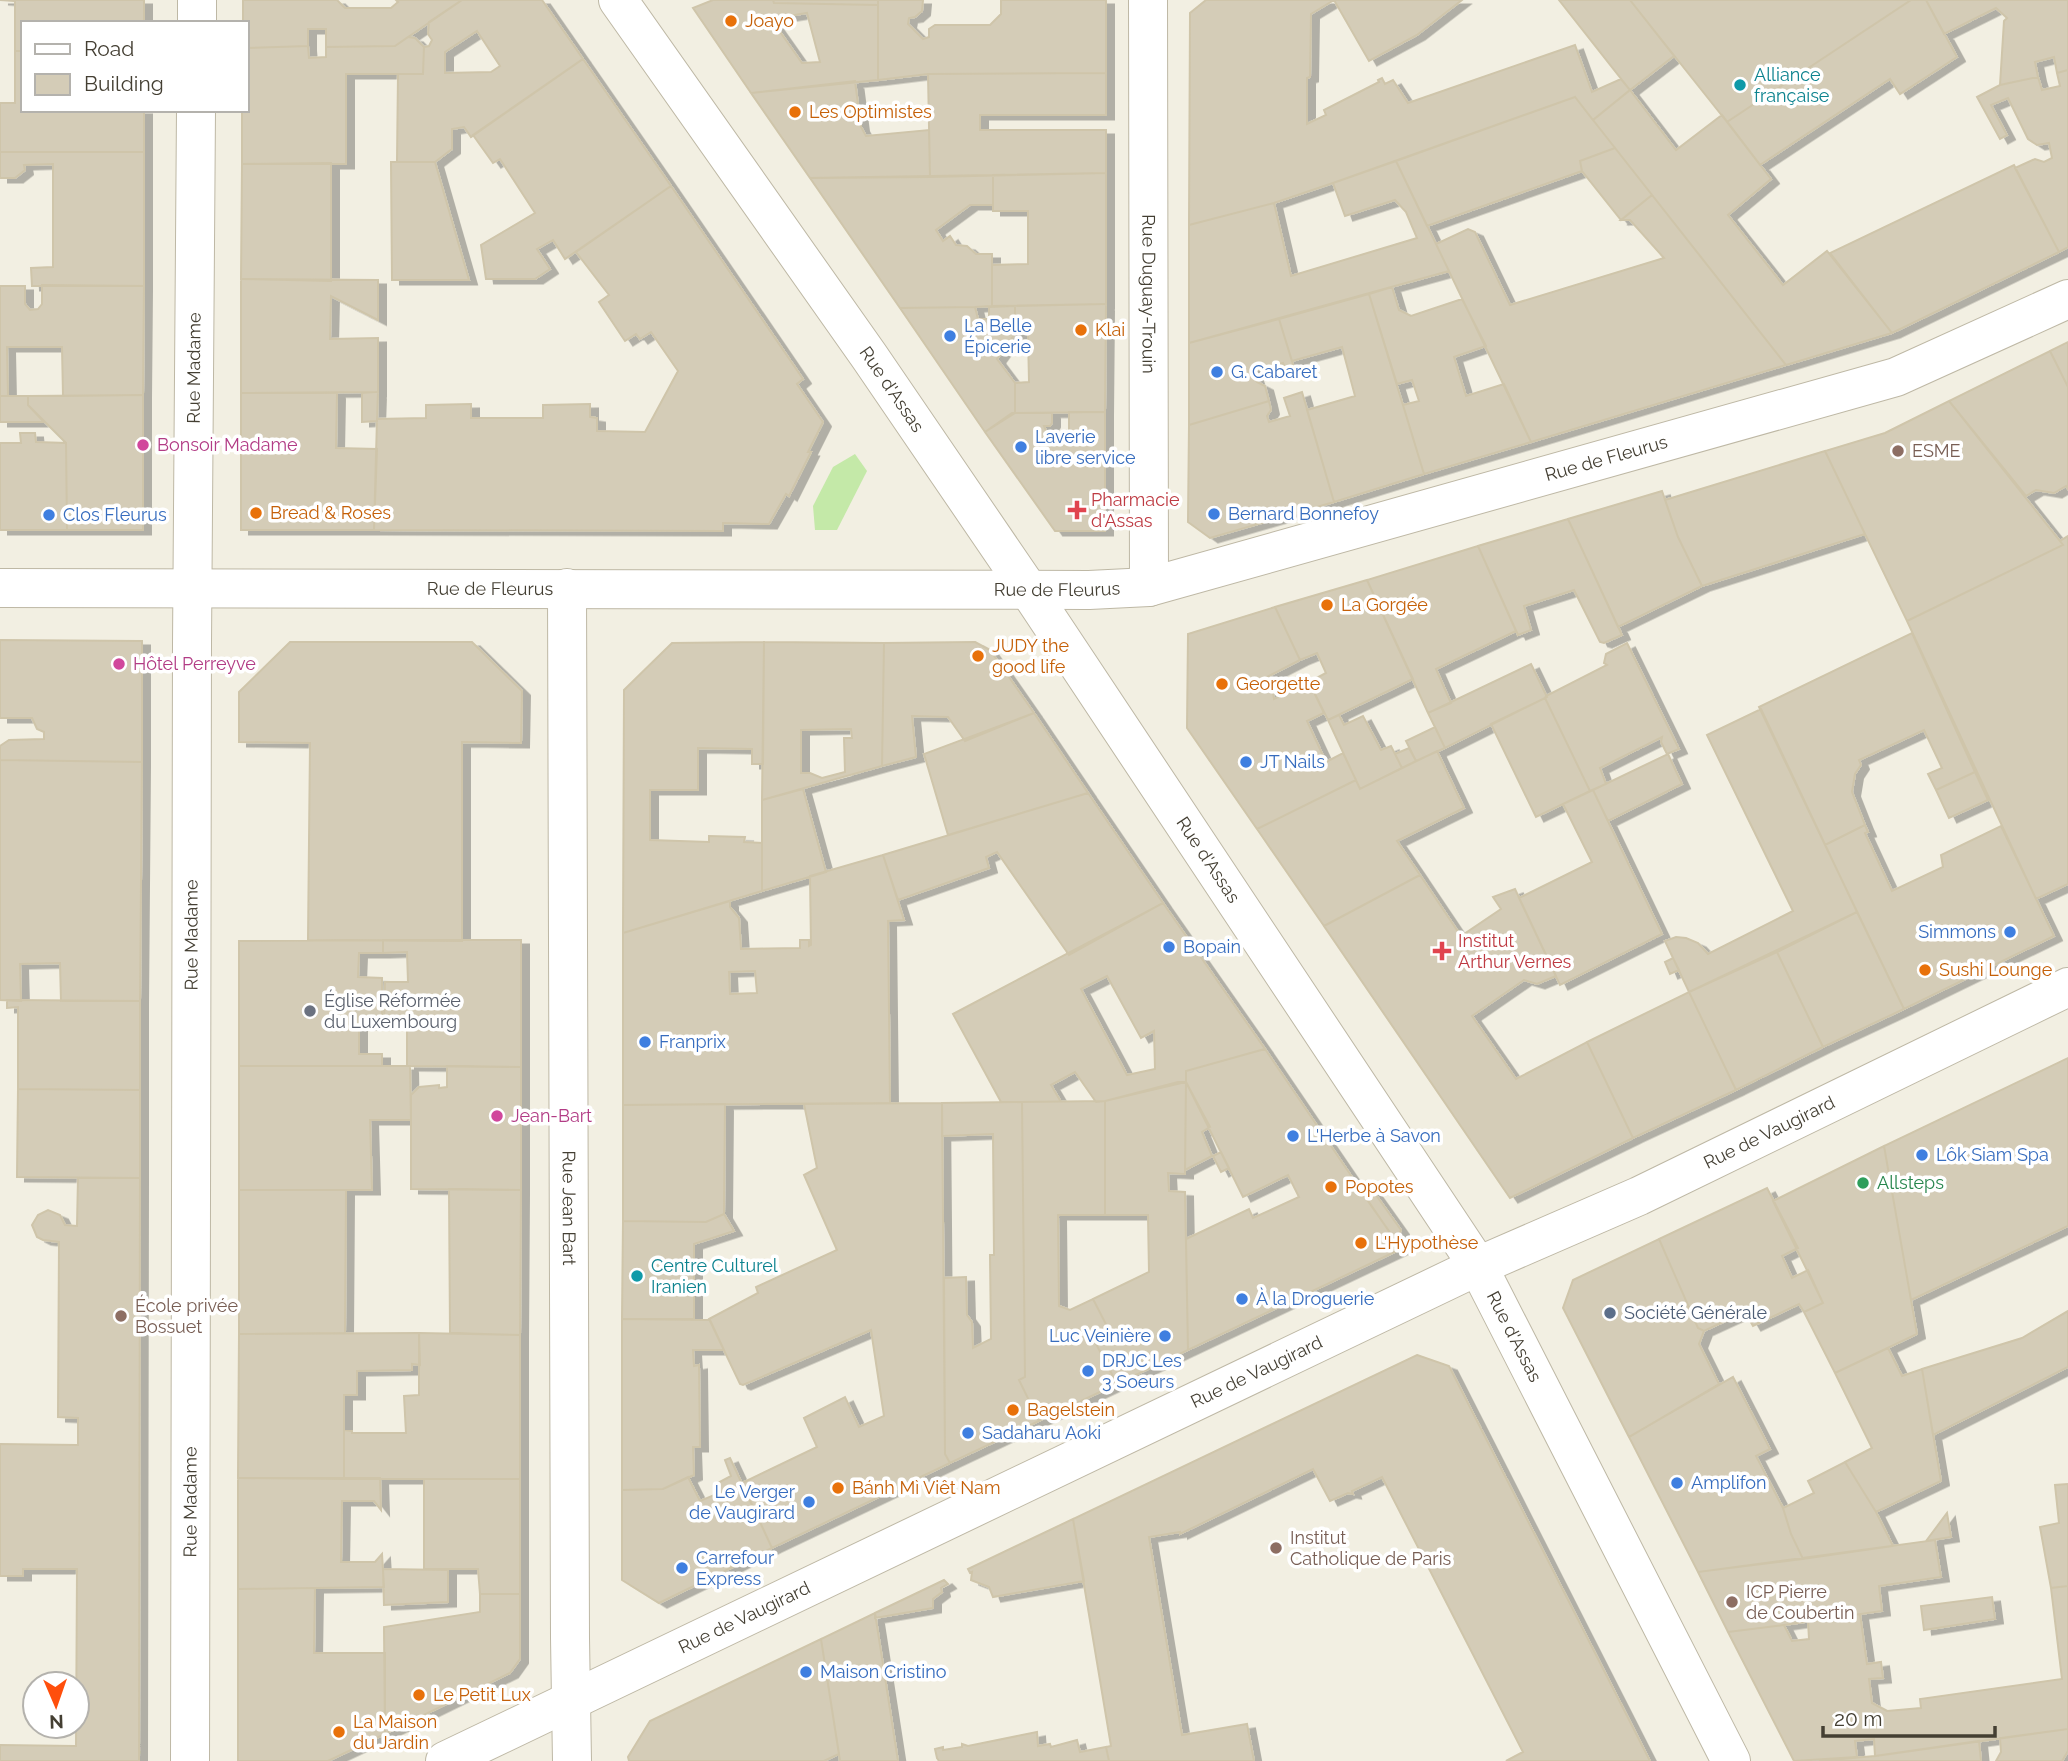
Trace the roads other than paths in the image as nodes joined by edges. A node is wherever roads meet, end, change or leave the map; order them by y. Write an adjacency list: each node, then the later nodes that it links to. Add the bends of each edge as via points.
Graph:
1 (197, 0): 4 (street)
2 (618, 0): 11 (street, Rue d'Assas)
3 (1147, 0): 7 (street, Rue Duguay-Trouin)
4 (197, 21)
5 (197, 112): 9 (street, Rue Madame)
6 (2068, 299): 7 (street, Rue de Fleurus, via 1896,377)
7 (1149, 587): 11 (street, Rue de Fleurus)
8 (0, 588): 9 (street, Rue de Fleurus)
9 (193, 588): 10 (street, Rue de Fleurus); 15 (street, Rue Madame)
10 (567, 588): 11 (street, Rue de Fleurus); 14 (street, Rue Jean Bart)
11 (1028, 589): 13 (street, Rue d'Assas)
12 (2068, 987): 13 (street, Rue de Vaugirard, via 1639,1196)
13 (1478, 1266): 14 (street, Rue de Vaugirard); 18 (street, Rue d'Assas)
14 (571, 1702): 16 (street, Rue de Vaugirard); 17 (street, Rue Jean Bart)
15 (190, 1761)
16 (445, 1761)
17 (572, 1761)
18 (1731, 1761)

